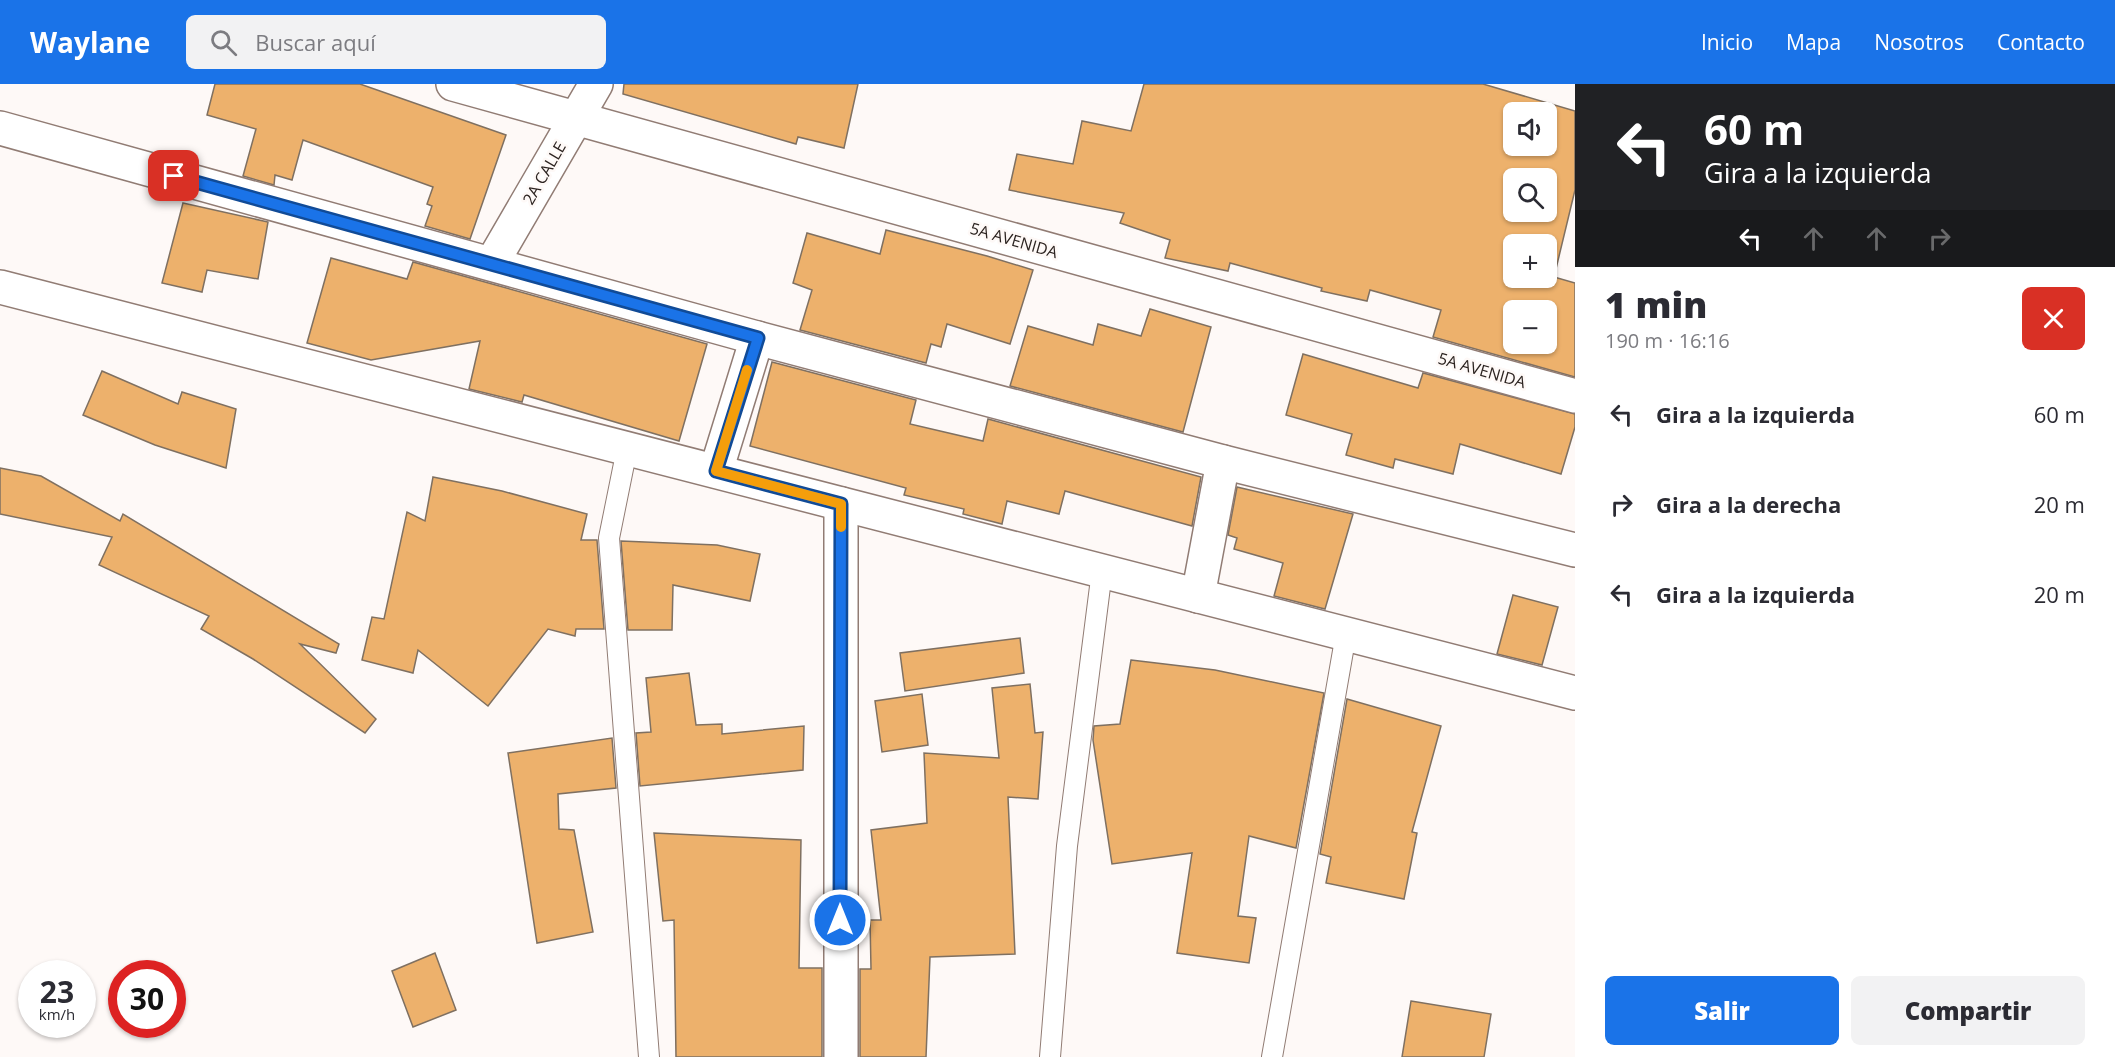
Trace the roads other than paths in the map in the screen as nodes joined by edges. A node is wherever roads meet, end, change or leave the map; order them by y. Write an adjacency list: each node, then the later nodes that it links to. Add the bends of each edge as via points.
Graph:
1 (453, 84): 3 (street, 5A AVENIDA)
2 (596, 84): 3 (street, 2A CALLE)
3 (577, 118): 5 (street, 2A CALLE); 8 (street, 5A AVENIDA)
4 (0, 128): 5 (street)
5 (492, 263): 7 (street)
6 (0, 287): 9 (street)
7 (758, 338): 10 (street); 11 (street)
8 (1575, 396)
9 (627, 449): 11 (street); 18 (lane, via 609,538)
10 (1223, 462): 13 (street); 15 (street)
11 (716, 471): 12 (street)
12 (841, 504): 14 (street); 19 (street)
13 (1575, 550)
14 (1102, 571): 15 (street); 20 (lane, via 1067,846)
15 (1198, 596): 16 (street)
16 (1346, 634): 17 (street); 21 (lane)
17 (1575, 693)
18 (649, 1057)
19 (841, 1057)
20 (1050, 1057)
21 (1272, 1057)

